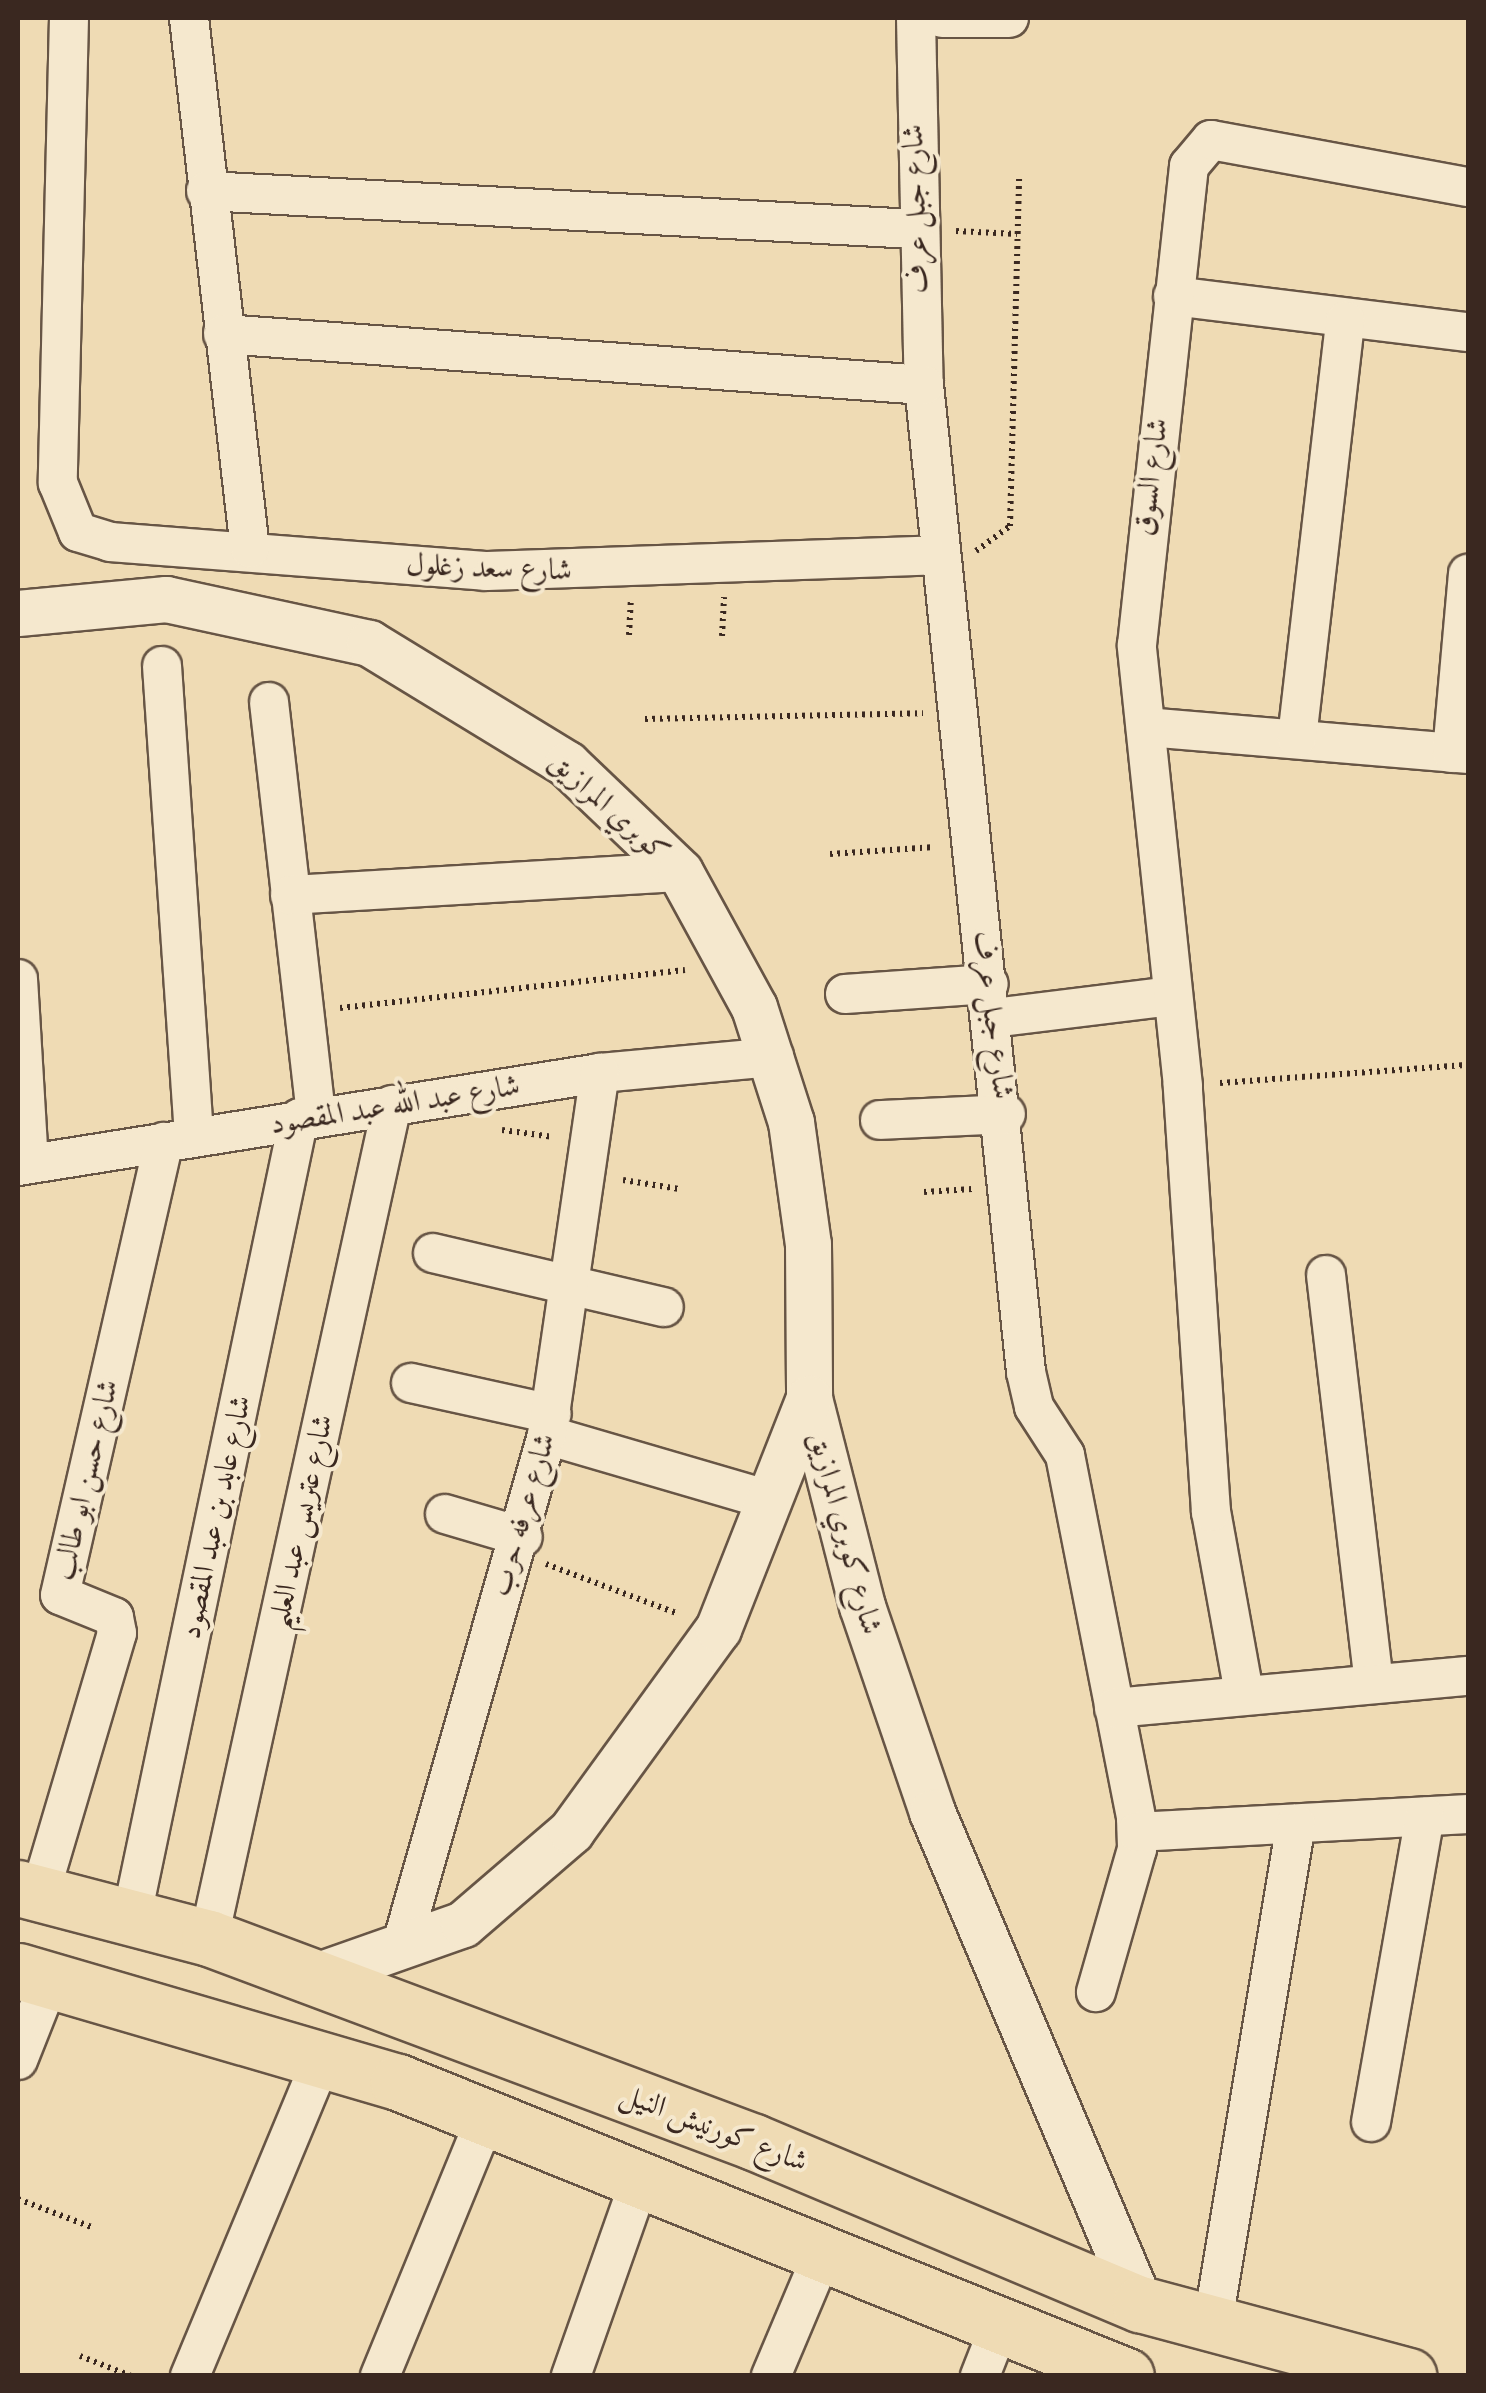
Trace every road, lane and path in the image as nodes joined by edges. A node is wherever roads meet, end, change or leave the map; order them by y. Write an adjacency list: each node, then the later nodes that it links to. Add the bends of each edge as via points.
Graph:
1 (69, 18): 16 (street, شارع سعد زغلول, via 60,500 92,539)
2 (189, 18): 8 (street)
3 (916, 18): 9 (street, شارع جبل عرف)
4 (942, 18): 5 (street)
5 (1009, 18)
6 (1019, 178): 10 (path)
7 (1468, 187): 11 (street, شارع السوق, via 1212,140 1192,154)
8 (206, 191): 9 (street); 14 (street)
9 (915, 229): 10 (path); 15 (street, شارع جبل عرف)
10 (1017, 234): 17 (path, via 1010,526 990,550)
11 (1173, 296): 12 (street); 24 (street, شارع السوق, via 1138,598)
12 (1345, 321): 13 (street); 25 (street)
13 (1468, 332)
14 (222, 334): 15 (street); 16 (street)
15 (924, 385): 17 (street, شارع جبل عرف)
16 (250, 550): 17 (street, شارع سعد زغلول, via 559,572)
17 (940, 555): 22 (street, شارع جبل عرف)
18 (1468, 574): 26 (street)
19 (18, 613): 29 (street, كوبري المرازيق, via 166,599 369,643 567,764)
20 (162, 666): 46 (street)
21 (269, 702): 30 (street, شارع عابد بن عبد المقصود)
22 (958, 712): 23 (path); 27 (street, شارع جبل عرف)
23 (644, 719)
24 (1146, 727): 25 (street); 34 (street, شارع السوق)
25 (1297, 738): 26 (street)
26 (1460, 754)
27 (972, 844): 28 (path); 35 (street, شارع جبل عرف)
28 (830, 854)
29 (680, 872): 30 (street); 31 (street, كوبري المرازيق)
30 (290, 895): 36 (street, شارع عابد بن عبد المقصود)
31 (733, 964): 36 (path); 37 (street, كوبري المرازيق)
32 (18, 978): 48 (street)
33 (845, 994): 35 (street)
34 (1173, 996): 35 (street); 40 (street, شارع السوق)
35 (991, 1001): 42 (street, شارع جبل عرف)
36 (304, 1012): 43 (street, شارع عابد بن عبد المقصود)
37 (774, 1057): 39 (street, شارع عبد الله عبد المقصود); 55 (street, كوبري المرازيق, via 808,1244)
38 (1468, 1065): 40 (path)
39 (600, 1073): 41 (street, شارع عبد الله عبد المقصود); 47 (street, شارع عرفه حرب)
40 (1183, 1086): 63 (street, شارع السوق, via 1212,1528)
41 (392, 1106): 43 (street, شارع عبد الله عبد المقصود); 71 (street, شارع عتريس عبد العليم)
42 (1006, 1114): 44 (street); 64 (street, شارع جبل عرف, via 1029,1393 1065,1455)
43 (308, 1117): 46 (street, شارع عبد الله عبد المقصود); 70 (street, شارع عابد بن عبد المقصود)
44 (880, 1120)
45 (484, 1128): 47 (path)
46 (179, 1139): 48 (street, شارع عبد الله عبد المقصود); 69 (street, شارع حسن ابو طالب, via 60,1595 114,1617 117,1633)
47 (594, 1159): 49 (path); 52 (street, شارع عرفه حرب)
48 (24, 1165)
49 (678, 1189)
50 (432, 1253): 52 (street)
51 (1326, 1275): 62 (street)
52 (575, 1282): 53 (street); 56 (street, شارع عرفه حرب)
53 (664, 1307)
54 (411, 1383): 56 (street)
55 (809, 1398): 57 (street, شارع كوبري المرازيق); 84 (street, شارع كوبري المرازيق, via 862,1606 932,1812)
56 (549, 1424): 57 (street); 59 (street, شارع عرفه حرب)
57 (770, 1500): 60 (street, شارع كوبري المرازيق)
58 (445, 1514): 59 (street)
59 (520, 1545): 60 (path); 72 (street, شارع عرفه حرب)
60 (718, 1629): 72 (street, شارع كوبري المرازيق, via 624,1768 525,1878 464,1924)
61 (1468, 1676): 62 (street)
62 (1374, 1683): 63 (street)
63 (1244, 1693): 64 (street)
64 (1114, 1708): 68 (street, شارع جبل عرف)
65 (1468, 1814): 66 (street)
66 (1425, 1817): 67 (street); 79 (street)
67 (1296, 1824): 68 (street); 85 (street)
68 (1137, 1832): 75 (street, شارع جبل عرف)
69 (29, 1891): 70 (highway, شارع كورنيش النيل)
70 (132, 1916): 71 (highway, شارع كورنيش النيل)
71 (209, 1938): 74 (highway, شارع كورنيش النيل)
72 (401, 1947): 74 (street, شارع كوبري المرازيق)
73 (34, 1975): 76 (street); 77 (highway)
74 (307, 1979): 84 (highway, شارع كورنيش النيل, via 754,2142)
75 (1096, 1992)
76 (18, 2060)
77 (322, 2060): 78 (highway); 89 (street)
78 (486, 2117): 80 (highway); 90 (street)
79 (1371, 2122)
80 (641, 2177): 83 (highway); 91 (street)
81 (18, 2199): 82 (path)
82 (94, 2228)
83 (822, 2255): 86 (highway); 92 (street)
84 (1140, 2304): 85 (highway, شارع كورنيش النيل)
85 (1212, 2328): 94 (highway, شارع كورنيش النيل)
86 (989, 2353): 93 (highway)
87 (80, 2356): 88 (path)
88 (131, 2376)
89 (190, 2376)
90 (380, 2376)
91 (571, 2376)
92 (771, 2376)
93 (1126, 2376)
94 (1408, 2376)

